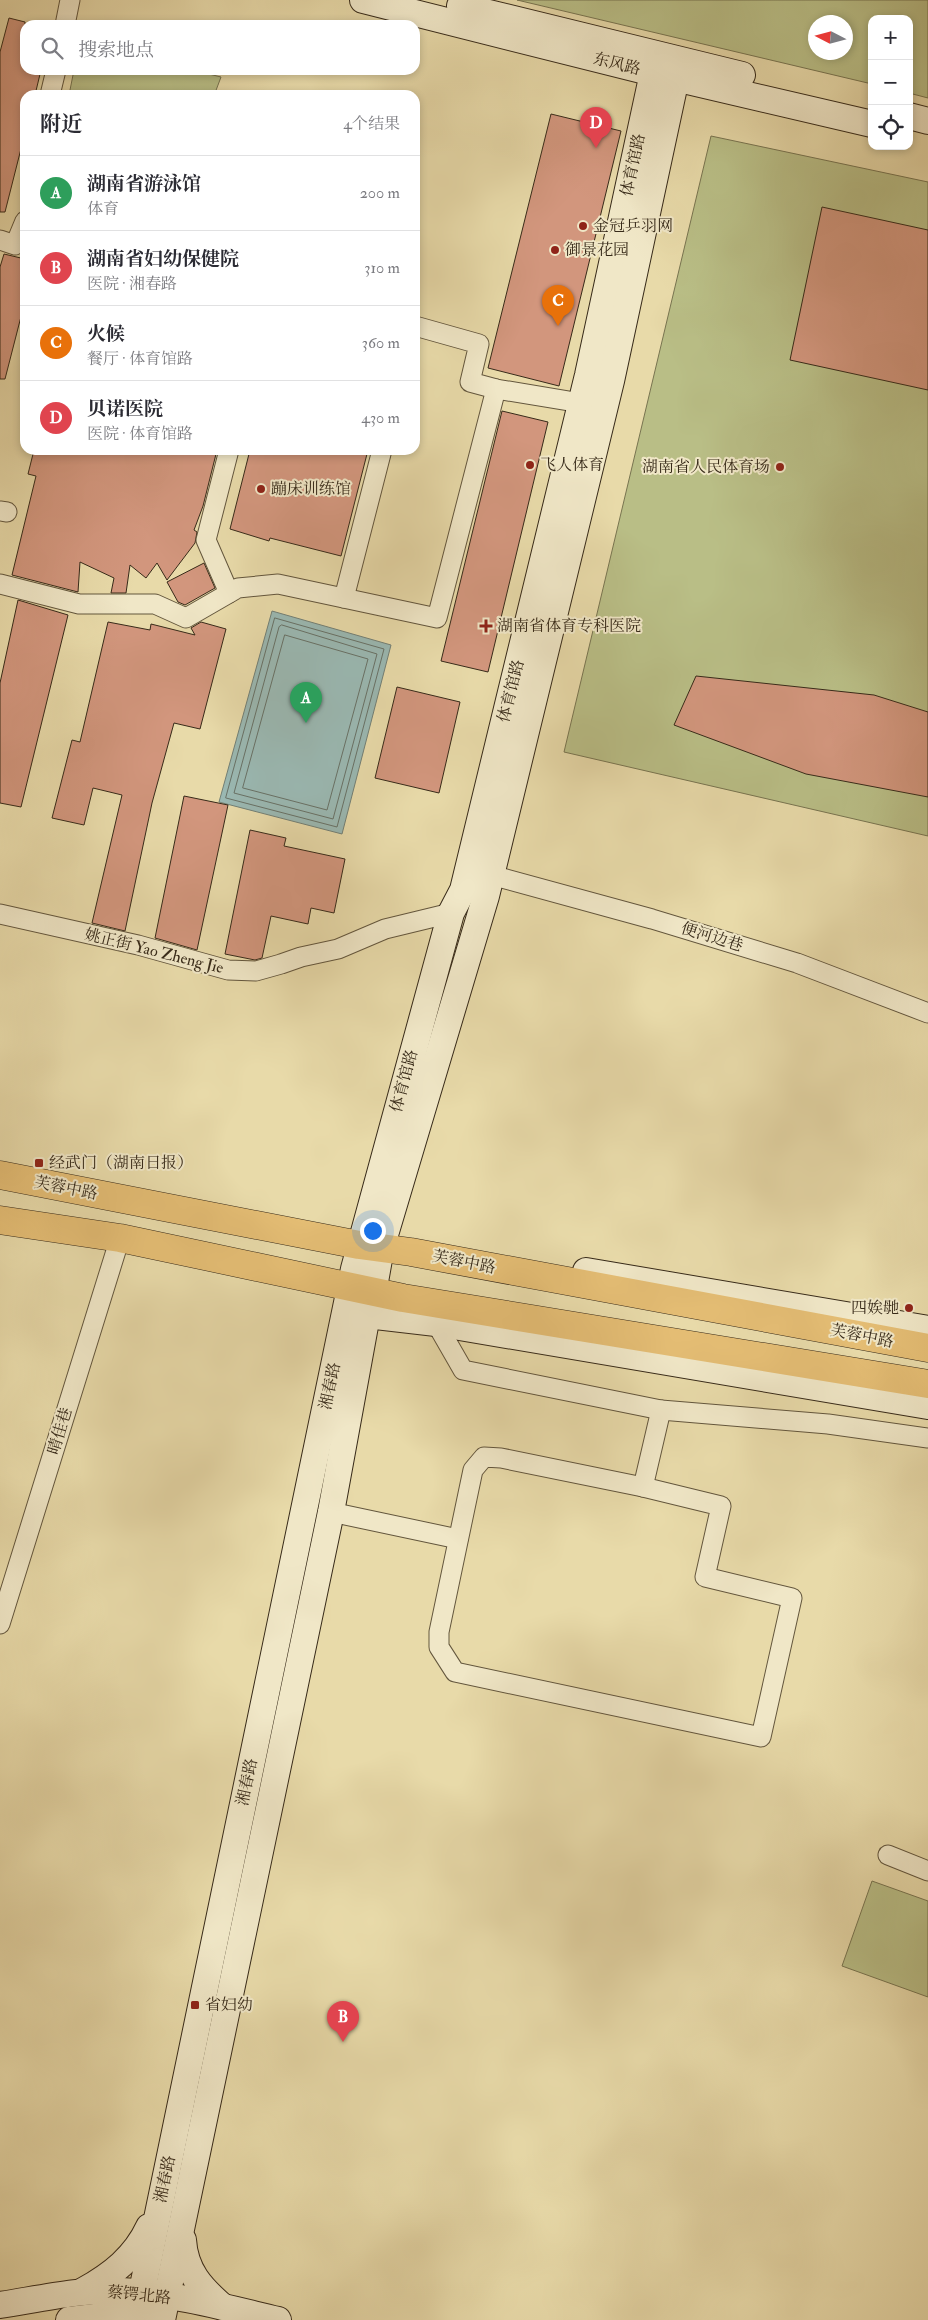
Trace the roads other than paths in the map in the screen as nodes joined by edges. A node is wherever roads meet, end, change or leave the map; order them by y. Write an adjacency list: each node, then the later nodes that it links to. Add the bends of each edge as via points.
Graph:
1 (70, 0): 4 (street)
2 (363, 0): 6 (street, 东风路)
3 (437, 0): 8 (street, 东风路)
4 (66, 20)
5 (55, 75): 7 (street)
6 (665, 76): 11 (street, 东风路); 18 (street, 体育馆路); 24 (street, 体育馆路, via 611,381)
7 (51, 90)
8 (868, 106)
9 (913, 117): 10 (street)
10 (928, 121)
11 (868, 123)
12 (913, 134): 13 (street)
13 (928, 138)
14 (20, 232): 15 (street, via 15,245)
15 (0, 240)
16 (420, 327): 17 (street, via 479,344 470,382)
17 (496, 389): 18 (street); 23 (street, via 437,618)
18 (581, 403): 25 (street, 体育馆路, via 463,890)
19 (228, 455): 22 (street, via 206,540)
20 (381, 455): 23 (street)
21 (0, 584): 22 (street, via 79,604 155,604 186,618)
22 (229, 593): 23 (street, via 238,588 278,584)
23 (344, 598)
24 (491, 875): 27 (street, 便河边巷, via 797,962); 31 (street, 体育馆路)
25 (451, 913): 26 (street, 姚正街 Yao Zheng Jie, via 385,929 338,949 256,970 228,970 138,945); 31 (street, 体育馆路)
26 (0, 914)
27 (928, 1013)
28 (0, 1175): 31 (main road, 芙蓉中路)
29 (0, 1220): 30 (main road)
30 (120, 1238): 33 (main road); 44 (street, 晴佳巷)
31 (375, 1243): 33 (street, 湘春路); 35 (street, 芙蓉中路); 36 (main road, 芙蓉中路)
32 (403, 1298): 33 (main road); 34 (main road); 37 (main road)
33 (363, 1299): 34 (street); 42 (street, 湘春路); 47 (street, 湘春路)
34 (436, 1323): 38 (street); 39 (street, via 463,1370)
35 (928, 1329)
36 (928, 1348)
37 (928, 1384)
38 (928, 1406)
39 (661, 1410): 40 (street, via 828,1424); 41 (street)
40 (928, 1438)
41 (643, 1488): 43 (street, via 484,1457 473,1470); 43 (street, via 721,1506 704,1577 792,1598 761,1737 455,1672 439,1647 439,1632)
42 (331, 1512): 43 (street); 48 (street, 湘春路)
43 (458, 1539)
44 (0, 1624)
45 (888, 1855): 46 (street)
46 (928, 1872)
47 (162, 2194): 49 (street, via 146,2232 126,2262); 51 (street, 湘春路)
48 (182, 2224): 52 (street, 湘春路); 53 (street, via 183,2246 192,2276 202,2289)
49 (78, 2294): 50 (street, 蔡锷北路); 51 (street, 蔡锷北路, via 120,2291)
50 (0, 2305)
51 (138, 2309): 52 (street, 蔡锷北路); 54 (street, 蔡锷北路)
52 (164, 2310): 53 (street, 蔡锷北路)
53 (208, 2316): 55 (street, 蔡锷北路)
54 (69, 2320)
55 (278, 2320)

